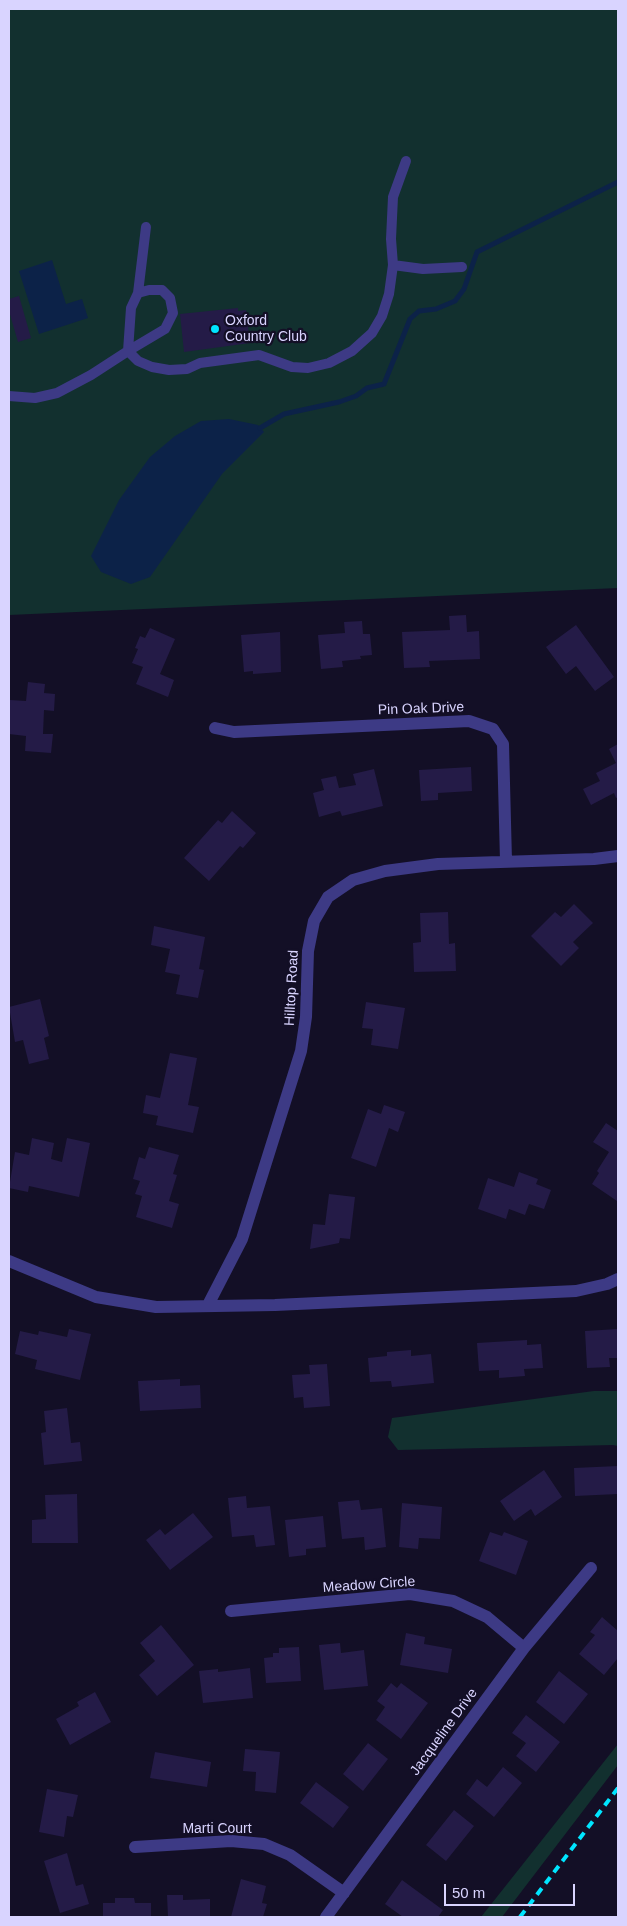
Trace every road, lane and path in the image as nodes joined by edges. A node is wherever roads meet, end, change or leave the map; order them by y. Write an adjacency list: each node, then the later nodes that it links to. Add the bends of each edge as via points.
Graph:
1 (406, 161): 3 (lane, via 393,196 391,239)
2 (146, 227): 5 (lane)
3 (394, 265): 4 (lane, via 424,269); 6 (lane, via 384,309 372,333 329,363 308,368 292,367 259,355 169,370 138,361)
4 (462, 267)
5 (138, 294): 6 (lane, via 131,308); 6 (lane, via 162,290 170,298 173,313 165,329)
6 (128, 350): 7 (lane, via 57,393 35,398)
7 (9, 396)
8 (216, 728): 10 (street, Pin Oak Drive, via 234,732 469,721 492,729 503,744)
9 (618, 856): 10 (street, Hilltop Road)
10 (506, 861): 13 (street, Hilltop Road, via 438,864 385,871 353,880 328,898 314,921 308,951 306,1017 301,1051 242,1239)
11 (9, 1261): 13 (street, via 96,1297 156,1307)
12 (618, 1279): 13 (street, via 576,1291 275,1305)
13 (208, 1305)
14 (590, 1568): 16 (street, Jacqueline Drive)
15 (231, 1611): 16 (street, Meadow Circle, via 410,1594 454,1600 488,1617)
16 (524, 1648): 18 (street, Jacqueline Drive)
17 (135, 1847): 18 (street, Marti Court, via 231,1841 264,1844 290,1855)
18 (344, 1893): 19 (street, Jacqueline Drive)
19 (326, 1917)

